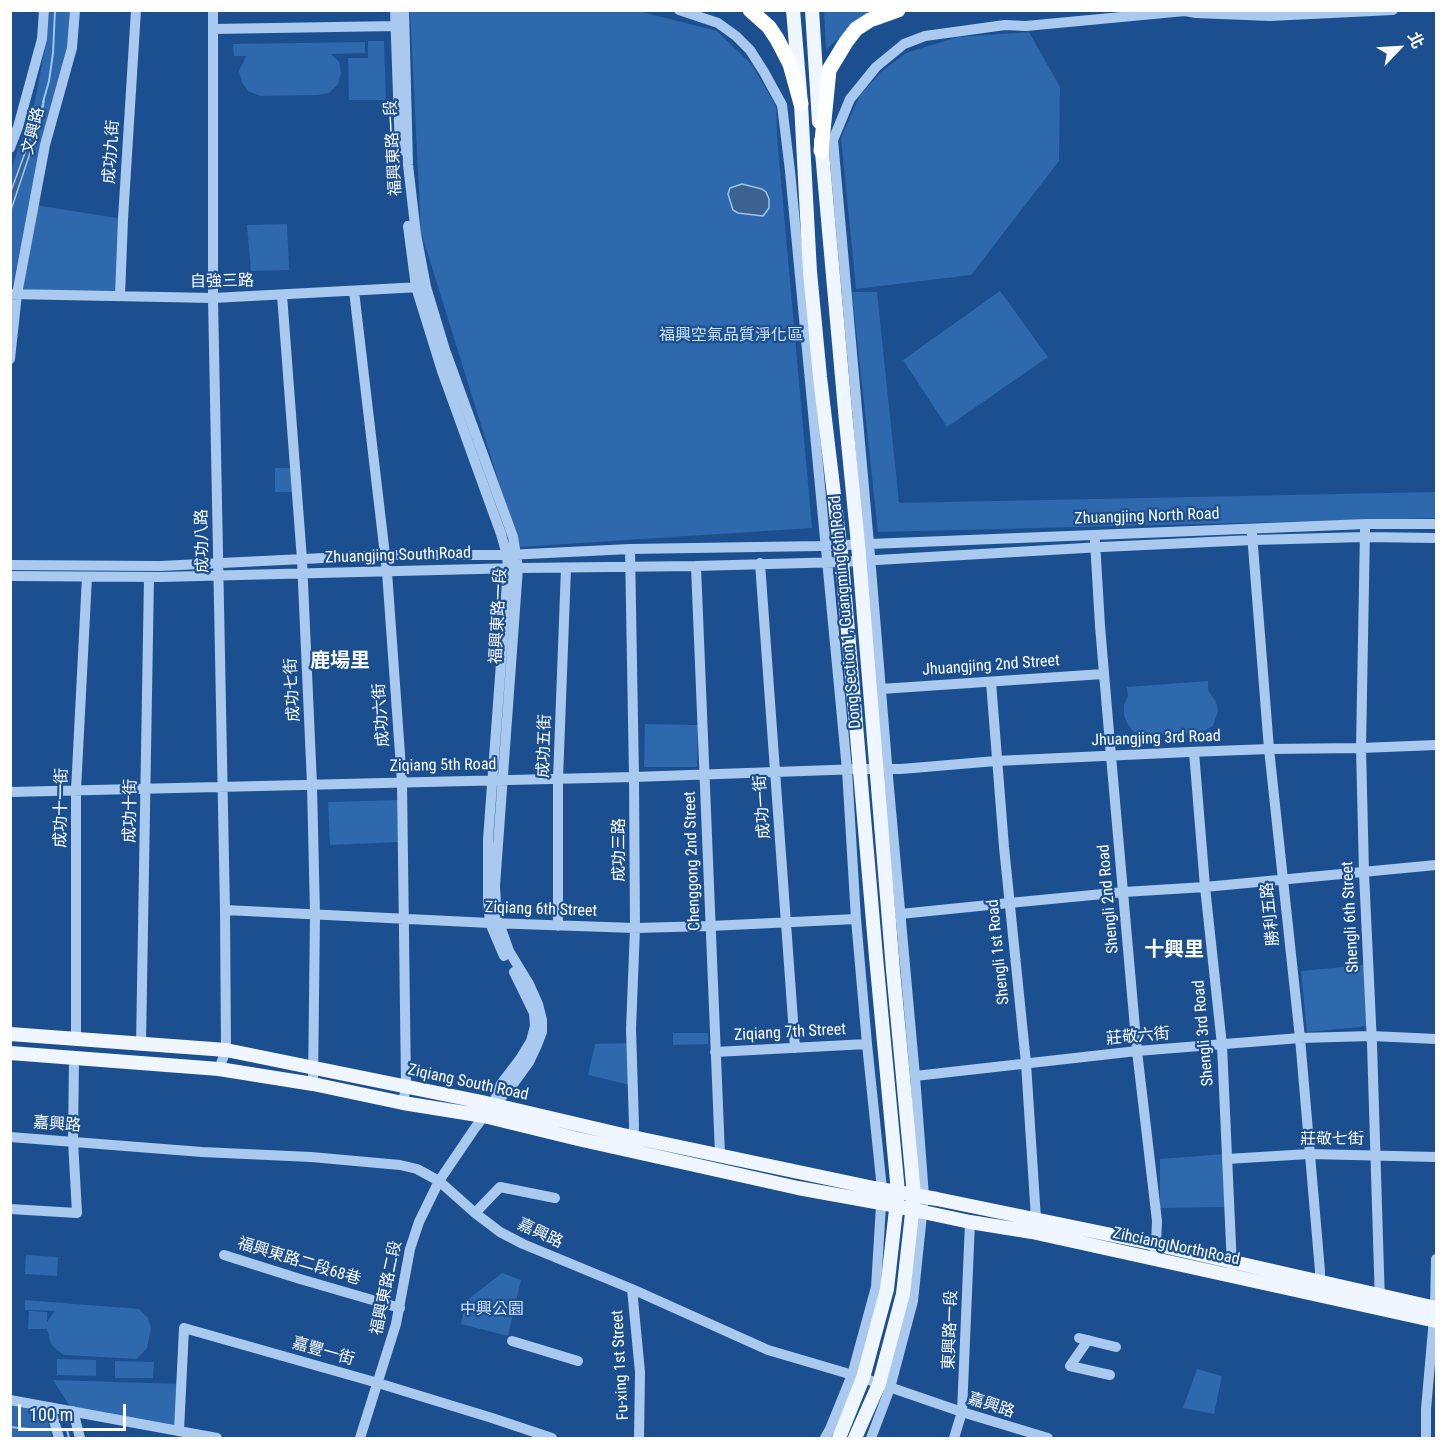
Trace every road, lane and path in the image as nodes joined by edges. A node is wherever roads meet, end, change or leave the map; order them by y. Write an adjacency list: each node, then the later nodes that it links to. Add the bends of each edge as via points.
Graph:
1 (44, 10): 17 (street, 文興路, via 42,39)
2 (75, 10): 23 (street, 文興路, via 72,48 45,145)
3 (136, 10): 24 (street, 成功九街)
4 (213, 10): 15 (street, 成功八路)
5 (395, 10): 14 (street, 福興東路一段)
6 (404, 10): 20 (street, 福興東路一段, via 408,165)
7 (679, 10): 25 (street, Dong Section 1, Guangming 6th Road, via 718,23 736,36 750,51 782,105)
8 (750, 10): 16 (highway, via 777,39 790,64)
9 (794, 10): 16 (main road, Dong Section 1, Guangming 6th Road)
10 (812, 10): 18 (main road, Dong Section 1, Guangming 6th Road)
11 (898, 10): 18 (highway, via 856,29 829,70)
12 (1393, 10): 13 (street)
13 (1326, 12): 35 (street, Dong Section 1, Guangming 6th Road, via 1270,16 1185,11 949,32 904,44 876,67 850,99 833,140)
14 (396, 26): 15 (street); 20 (street, 福興東路一段, via 402,171)
15 (213, 29): 26 (street, 成功八路)
16 (801, 104): 19 (main road, Dong Section 1, Guangming 6th Road)
17 (10, 148)
18 (821, 151): 35 (main road, Dong Section 1, Guangming 6th Road)
19 (810, 272): 25 (street); 36 (main road, Dong Section 1, Guangming 6th Road)
20 (421, 287): 21 (street, 自強三路); 40 (street, 福興東路一段, via 442,371)
21 (354, 291): 22 (street, 自強三路); 39 (street, 成功六街)
22 (282, 295): 26 (street, 自強三路); 41 (street, 成功七街)
23 (13, 296): 24 (street, 自強三路); 27 (street, 文興路)
24 (120, 296): 26 (street, 自強三路)
25 (801, 296): 36 (street, Dong Section 1, Guangming 6th Road)
26 (213, 298): 46 (street, 成功八路)
27 (10, 359)
28 (1366, 524): 29 (street, Zhuangjing North Road); 30 (street, Zhuangjing North Road); 32 (street, Shengli 6th Street)
29 (1437, 524)
30 (1251, 528): 31 (street, Zhuangjing North Road); 34 (street, 勝利五路)
31 (1095, 535): 35 (street, Zhuangjing North Road); 37 (street, Shengli 2nd Road)
32 (1365, 537): 33 (street, Zhuangjing North Road); 34 (street, Zhuangjing North Road); 62 (street, Shengli 6th Street)
33 (1437, 538)
34 (1253, 540): 37 (street, Zhuangjing North Road); 63 (street, 勝利五路)
35 (864, 544): 36 (street, Zhuangjing South Road); 42 (main road, Dong Section 1, Guangming 6th Road)
36 (833, 545): 38 (street, Zhuangjing South Road); 43 (street, Dong Section 1, Guangming 6th Road); 44 (main road, Dong Section 1, Guangming 6th Road)
37 (1096, 548): 42 (street, Zhuangjing North Road); 58 (street, Shengli 2nd Road)
38 (630, 549): 40 (street, Zhuangjing South Road); 49 (street, 成功三路)
39 (385, 555): 40 (street, Zhuangjing South Road); 41 (street, Zhuangjing South Road); 52 (street, 成功六街)
40 (512, 555): 50 (street, 福興東路一段)
41 (302, 560): 46 (street, Zhuangjing South Road); 53 (street, 成功七街)
42 (865, 560): 44 (street, Zhuangjing South Road); 60 (street, Dong Section 1, Guangming 6th Road); 67 (main road, Dong Section 1, Guangming 6th Road)
43 (828, 562): 44 (street, Zhuangjing South Road); 45 (street, Zhuangjing South Road); 68 (street, Dong Section 1, Guangming 6th Road)
44 (842, 562): 68 (main road, Dong Section 1, Guangming 6th Road)
45 (760, 563): 48 (street, Zhuangjing South Road); 69 (street, 成功一街)
46 (219, 564): 47 (street, Zhuangjing South Road); 55 (street, 成功八路)
47 (10, 565)
48 (696, 566): 49 (street, Zhuangjing South Road); 70 (street, Chenggong 2nd Street)
49 (631, 567): 51 (street, Zhuangjing South Road); 71 (street, 成功三路)
50 (513, 568): 51 (street, Zhuangjing South Road); 52 (street, Zhuangjing South Road); 73 (street, 福興東路一段)
51 (566, 568): 72 (street, 成功五街)
52 (387, 572): 53 (street, Zhuangjing South Road); 74 (street, 成功六街)
53 (302, 574): 55 (street, Zhuangjing South Road); 75 (street, 成功七街)
54 (10, 576): 57 (street, Zhuangjing South Road)
55 (219, 576): 56 (street, Zhuangjing South Road); 76 (street, 成功八路)
56 (149, 577): 57 (street, Zhuangjing South Road); 77 (street, 成功十街)
57 (87, 578): 78 (street, 成功十一街)
58 (1104, 674): 59 (street, Jhuangjing 2nd Street); 65 (street, Shengli 2nd Road)
59 (991, 682): 60 (street, Jhuangjing 2nd Street); 66 (street, Shengli 1st Road)
60 (881, 689): 67 (street, Dong Section 1, Guangming 6th Road)
61 (1437, 745): 62 (street, Jhuangjing 3rd Road)
62 (1360, 748): 63 (street, Jhuangjing 3rd Road); 81 (street, Shengli 6th Street)
63 (1269, 749): 64 (street, Jhuangjing 3rd Road); 82 (street, 勝利五路)
64 (1194, 752): 65 (street, Jhuangjing 3rd Road); 83 (street, Shengli 3rd Road)
65 (1111, 756): 66 (street, Jhuangjing 3rd Road); 84 (street, Shengli 2nd Road)
66 (996, 761): 67 (street, Jhuangjing 3rd Road); 85 (street, Shengli 1st Road)
67 (882, 769): 68 (street, Ziqiang 5th Road); 88 (street, Dong Section 1, Guangming 6th Road); 128 (main road, Dong Section 1, Guangming 6th Road)
68 (853, 770): 69 (street, Ziqiang 5th Road); 90 (street, Dong Section 1, Guangming 6th Road); 130 (main road, Dong Section 1, Guangming 6th Road, via 876,957)
69 (776, 772): 70 (street, Ziqiang 5th Road); 91 (street, 成功一街)
70 (705, 775): 71 (street, Ziqiang 5th Road); 94 (street, Chenggong 2nd Street)
71 (634, 777): 72 (street, Ziqiang 5th Road); 95 (street, 成功三路)
72 (558, 779): 73 (street, Ziqiang 5th Road); 93 (street, 成功五街)
73 (498, 780): 74 (street, Ziqiang 5th Road); 92 (street, 福興東路一段, via 488,839 488,899)
74 (402, 782): 75 (street, Ziqiang 5th Road); 89 (street, 成功六街)
75 (312, 784): 76 (street, Ziqiang 5th Road); 87 (street, 成功七街)
76 (222, 787): 77 (street, Ziqiang 5th Road); 86 (street, 成功八路)
77 (146, 788): 78 (street, Ziqiang 5th Road); 101 (street, 成功十街)
78 (76, 790): 79 (street, Ziqiang 5th Road); 100 (street, 成功十一街)
79 (10, 792)
80 (1437, 865): 81 (street)
81 (1364, 873): 82 (street); 97 (street, Shengli 6th Street)
82 (1282, 880): 83 (street); 98 (street, 勝利五路)
83 (1205, 887): 84 (street); 103 (street, Shengli 3rd Road)
84 (1124, 892): 85 (street); 107 (street, Shengli 2nd Road)
85 (1009, 903): 88 (street); 110 (street, Shengli 1st Road)
86 (225, 910): 87 (street, Ziqiang 6th Street); 105 (street, 成功八路)
87 (315, 914): 89 (street, Ziqiang 6th Street); 111 (street, 成功七街)
88 (900, 914): 113 (street, Dong Section 1, Guangming 6th Road)
89 (404, 918): 92 (street, Ziqiang 6th Street); 115 (street, 成功六街)
90 (856, 919): 91 (street, Ziqiang 6th Street); 102 (street, Dong Section 1, Guangming 6th Road)
91 (787, 922): 94 (street, Ziqiang 6th Street); 104 (street, 成功一街)
92 (495, 923): 93 (street, Ziqiang 6th Street); 117 (street, 福興東路一段, via 538,1004 542,1032 529,1062)
93 (558, 926): 95 (street, Ziqiang 6th Street)
94 (710, 926): 95 (street, Ziqiang 6th Street); 106 (street, Chenggong 2nd Street)
95 (635, 927): 120 (street, 成功三路, via 631,1029)
96 (10, 1034): 100 (main road, Ziqiang South Road)
97 (1372, 1036): 98 (street, 莊敬六街); 99 (street, 莊敬六街); 123 (street, Shengli 6th Street)
98 (1300, 1038): 103 (street, 莊敬六街); 121 (street, 勝利五路)
99 (1437, 1039)
100 (76, 1040): 101 (main road, Ziqiang South Road)
101 (141, 1044): 105 (main road, Ziqiang South Road)
102 (867, 1044): 104 (street, Ziqiang 7th Street); 127 (street, Dong Section 1, Guangming 6th Road)
103 (1222, 1045): 107 (street, 莊敬六街); 125 (street, Shengli 3rd Road)
104 (795, 1048): 106 (street, Ziqiang 7th Street)
105 (226, 1050): 111 (main road, Ziqiang South Road); 112 (street, 成功八路)
106 (716, 1052): 122 (street, Chenggong 2nd Street)
107 (1137, 1052): 110 (street, 莊敬六街); 137 (street, Shengli 2nd Road, via 1157,1221)
108 (10, 1053): 109 (main road, Ziqiang South Road)
109 (74, 1058): 112 (main road, Ziqiang South Road); 119 (street)
110 (1026, 1063): 113 (street, 莊敬六街); 135 (street, Shengli 1st Road)
111 (314, 1068): 114 (street, 成功七街); 115 (main road, Ziqiang South Road)
112 (219, 1069): 114 (main road, Ziqiang South Road)
113 (915, 1076): 128 (street, Dong Section 1, Guangming 6th Road)
114 (313, 1084): 116 (main road, Ziqiang South Road)
115 (406, 1086): 116 (street, 成功六街); 117 (main road, Ziqiang South Road)
116 (403, 1103): 117 (main road, Ziqiang South Road)
117 (489, 1110): 120 (main road, Ziqiang South Road, via 579,1139); 126 (street, 福興東路一段)
118 (10, 1137): 119 (street, 嘉興路)
119 (73, 1142): 126 (street, 嘉興路, via 400,1165); 132 (street, via 77,1213)
120 (633, 1144): 122 (main road, Ziqiang South Road); 131 (main road, Ziqiang South Road, via 798,1188)
121 (1309, 1154): 123 (street, 莊敬七街); 125 (street, 莊敬七街); 143 (street, 勝利五路)
122 (720, 1155): 127 (main road, Ziqiang South Road)
123 (1376, 1155): 124 (street, 莊敬七街); 146 (street, Shengli 6th Street)
124 (1437, 1157)
125 (1227, 1159): 141 (street, Shengli 3rd Road)
126 (440, 1181): 134 (street, 嘉興路); 147 (street, 福興東路二段, via 410,1249)
127 (882, 1189): 130 (main road, Ziqiang South Road); 131 (street, Dong Section 1, Guangming 6th Road)
128 (919, 1195): 130 (main road, Ziqiang South Road); 133 (main road, Dong Section 1, Guangming 6th Road); 135 (main road, Zihciang North Road)
129 (555, 1198): 134 (street, via 500,1187)
130 (897, 1199): 131 (main road, Ziqiang South Road); 133 (main road, Zihciang North Road); 153 (main road, Dong Section 1, Guangming 6th Road, via 887,1289)
131 (880, 1203): 153 (street, Dong Section 1, Guangming 6th Road, via 876,1287)
132 (10, 1209)
133 (917, 1211): 136 (main road, Zihciang North Road); 155 (main road, Dong Section 1, Guangming 6th Road)
134 (475, 1213): 144 (street, 嘉興路, via 534,1250)
135 (1036, 1218): 137 (main road, Zihciang North Road)
136 (970, 1222): 140 (main road, Zihciang North Road); 159 (street, 東興路一段)
137 (1156, 1245): 140 (street, Shengli 2nd Road); 141 (main road, Zihciang North Road)
138 (224, 1255): 147 (street, 福興東路二段68巷)
139 (1437, 1259): 148 (street)
140 (1154, 1260): 142 (main road, Zihciang North Road)
141 (1233, 1261): 142 (street, Shengli 3rd Road); 143 (main road, Zihciang North Road)
142 (1232, 1276): 145 (main road, Zihciang North Road)
143 (1320, 1281): 145 (street, 勝利五路); 146 (main road, Zihciang North Road)
144 (632, 1289): 153 (street, 嘉興路, via 768,1350); 166 (street, Fu-xing 1st Street, via 640,1372)
145 (1320, 1296): 146 (main road, Zihciang North Road)
146 (1380, 1302): 148 (main road, Zihciang North Road)
147 (400, 1308): 154 (street, 福興東路二段)
148 (1435, 1314): 173 (street)
149 (512, 1341): 151 (street)
150 (1116, 1347): 152 (street, via 1084,1339 1070,1366)
151 (578, 1361)
152 (1110, 1375)
153 (857, 1377): 155 (street, 嘉興路); 167 (street, Dong Section 1, Guangming 6th Road); 168 (main road, Dong Section 1, Guangming 6th Road)
154 (378, 1383): 160 (street, 嘉豐一街, via 184,1328); 164 (street, 福興東路二段); 165 (street, 嘉豐一街)
155 (884, 1386): 159 (street, 嘉興路); 169 (main road, Dong Section 1, Guangming 6th Road); 170 (street)
156 (10, 1400): 157 (street)
157 (50, 1407): 158 (street); 161 (street)
158 (74, 1412): 160 (street); 162 (street)
159 (962, 1412): 171 (street, 東興路一段); 172 (street, 嘉興路)
160 (179, 1431): 163 (street)
161 (58, 1438)
162 (81, 1438)
163 (217, 1438)
164 (360, 1438)
165 (552, 1438)
166 (639, 1438)
167 (825, 1438)
168 (839, 1438)
169 (855, 1438)
170 (871, 1438)
171 (954, 1438)
172 (1048, 1438)
173 (1426, 1438)

